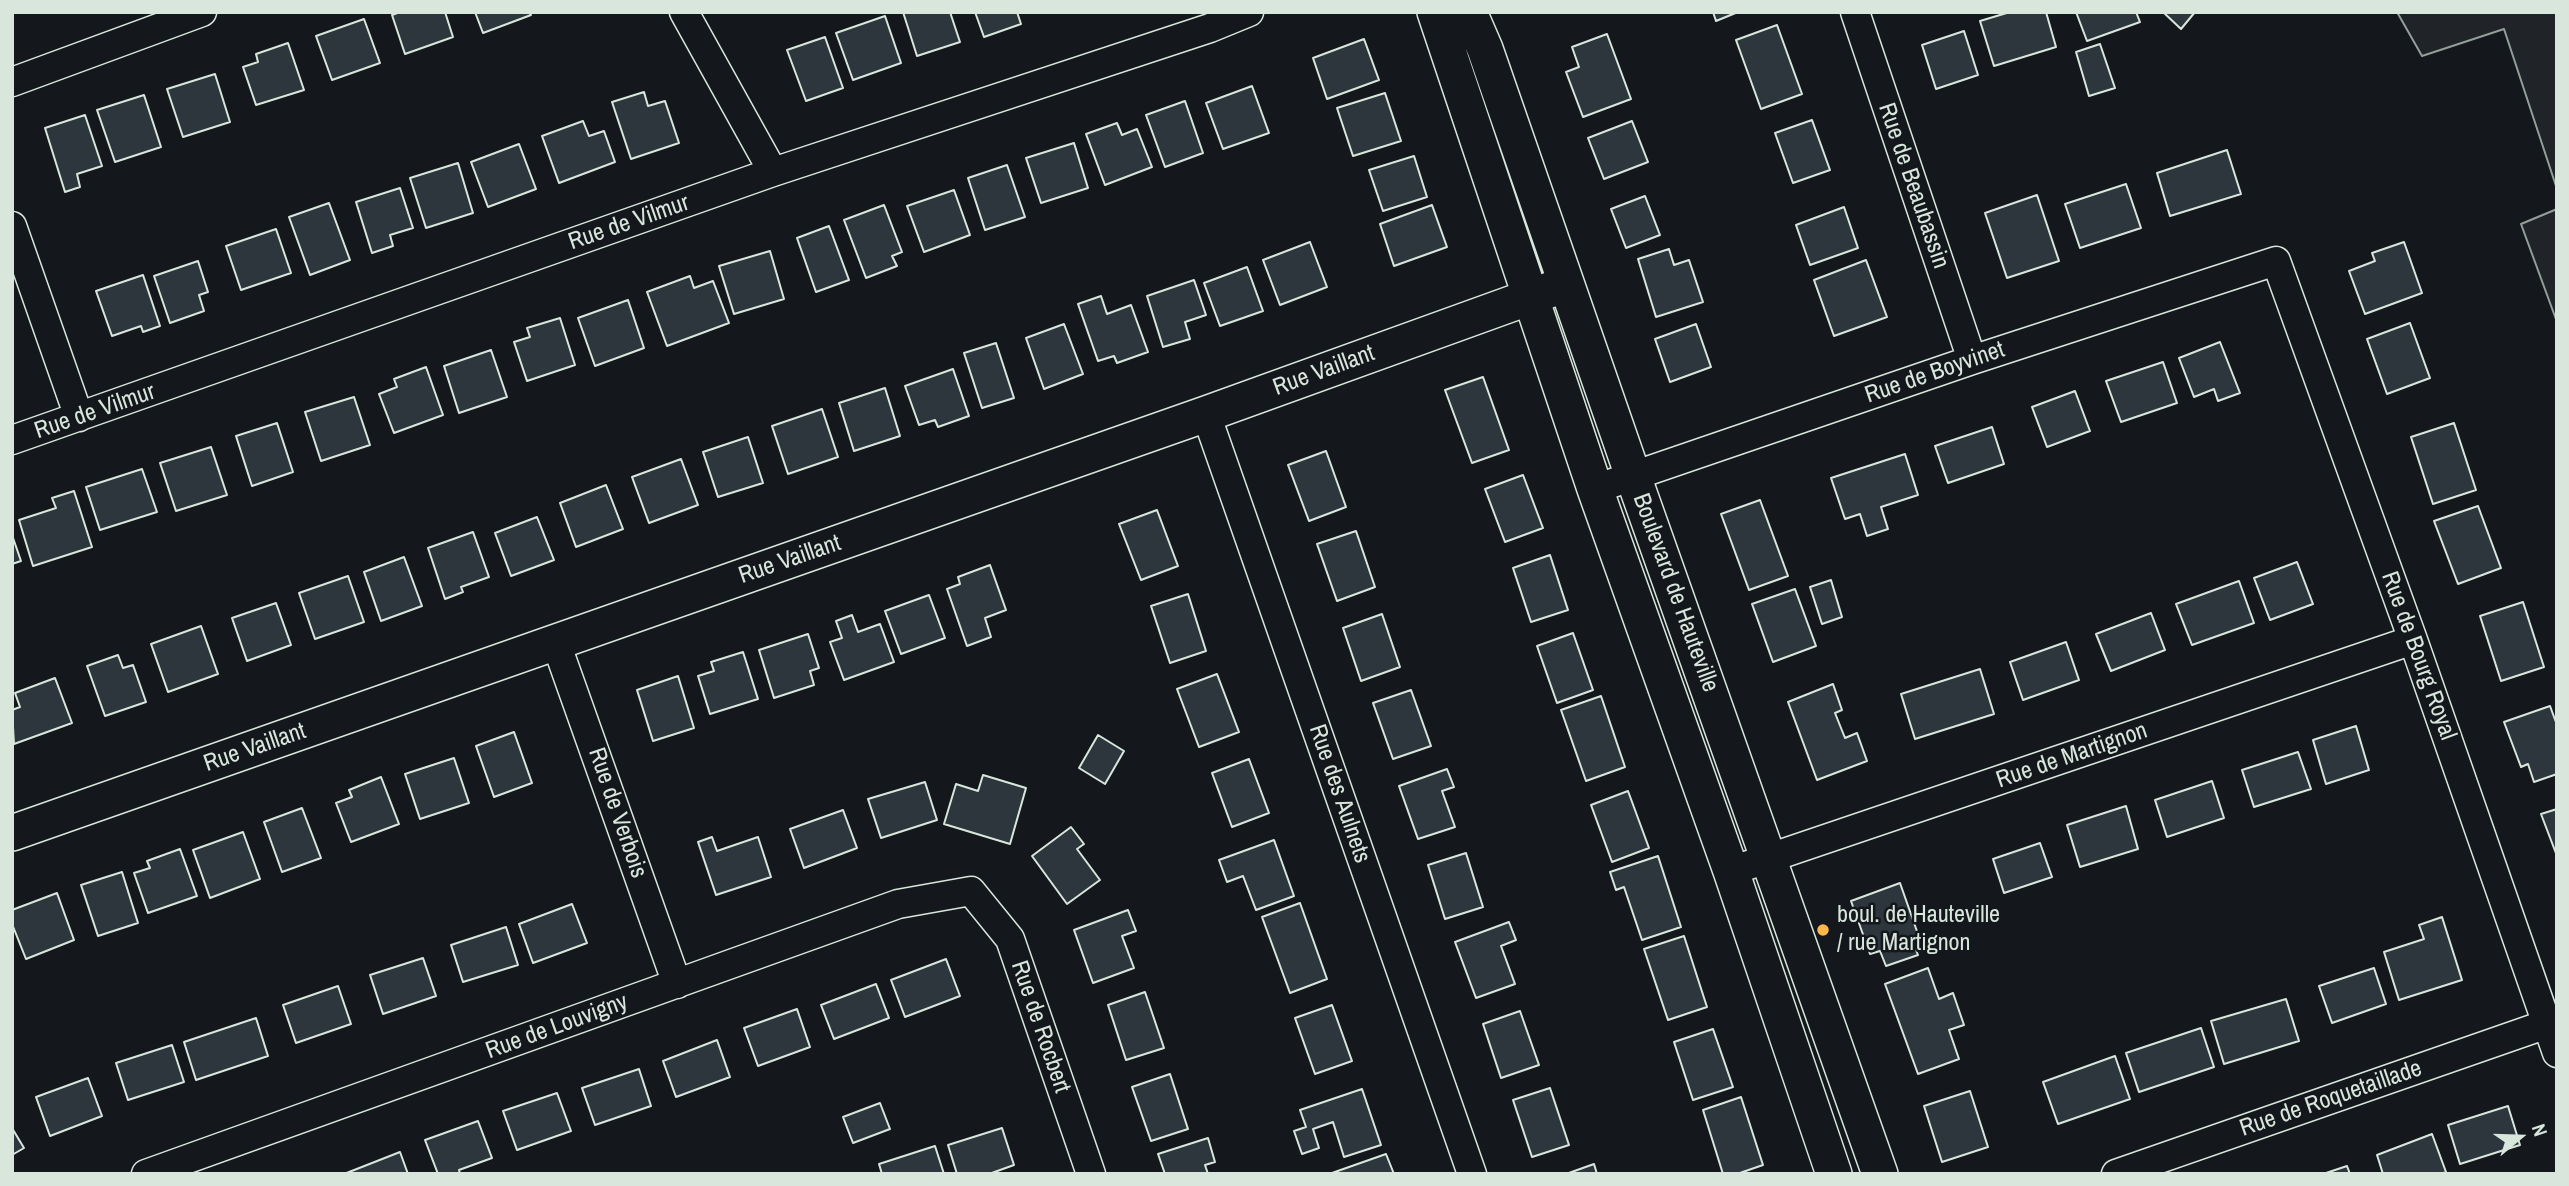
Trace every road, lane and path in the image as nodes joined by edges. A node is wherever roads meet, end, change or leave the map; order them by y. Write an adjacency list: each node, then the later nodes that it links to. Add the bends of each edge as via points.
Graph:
1 (202, 12): 7 (street)
2 (684, 12): 8 (street)
3 (1249, 12): 8 (street, Rue de Vilmur)
4 (1435, 12): 12 (street, Boulevard de Hauteville)
5 (1469, 12): 11 (street, Boulevard de Hauteville)
6 (1855, 12): 13 (street, Rue de Beaubassin)
7 (12, 82)
8 (773, 172): 15 (street, Rue de Vilmur)
9 (12, 226): 15 (street)
10 (2276, 261): 13 (street, Rue de Boyvinet); 19 (street, Rue de Bourg Royal)
11 (1566, 284): 12 (street, Rue Vaillant); 17 (street, Boulevard de Hauteville)
12 (1530, 297): 14 (street, Rue Vaillant); 18 (street, Boulevard de Hauteville)
13 (1972, 360): 17 (street, Rue de Boyvinet)
14 (1206, 414): 20 (street, Rue Vaillant); 30 (street, Rue des Aulnets)
15 (79, 417): 16 (street, Rue de Vilmur)
16 (12, 440)
17 (1633, 476): 18 (street, Rue de Boyvinet); 22 (street, Boulevard de Hauteville)
18 (1595, 489): 23 (street, Boulevard de Hauteville)
19 (2413, 640): 22 (street, Rue de Martignon); 26 (street, Rue de Bourg Royal)
20 (556, 643): 21 (street, Rue Vaillant); 25 (street, Rue de Verbois)
21 (12, 833)
22 (1770, 859): 23 (street, Rue de Martignon); 32 (street, Boulevard de Hauteville)
23 (1731, 871): 31 (street, Boulevard de Hauteville)
24 (971, 891): 25 (street, Rue de Louvigny, via 898,904); 29 (street, Rue de Rocbert, via 1010,939)
25 (677, 984): 28 (street, Rue de Louvigny)
26 (2547, 1024): 27 (street, Rue de Bourg Royal); 33 (street, Rue de Roquetaillade)
27 (2557, 1053)
28 (146, 1174)
29 (1091, 1174)
30 (1472, 1174)
31 (1835, 1174)
32 (1880, 1174)
33 (2116, 1174)

